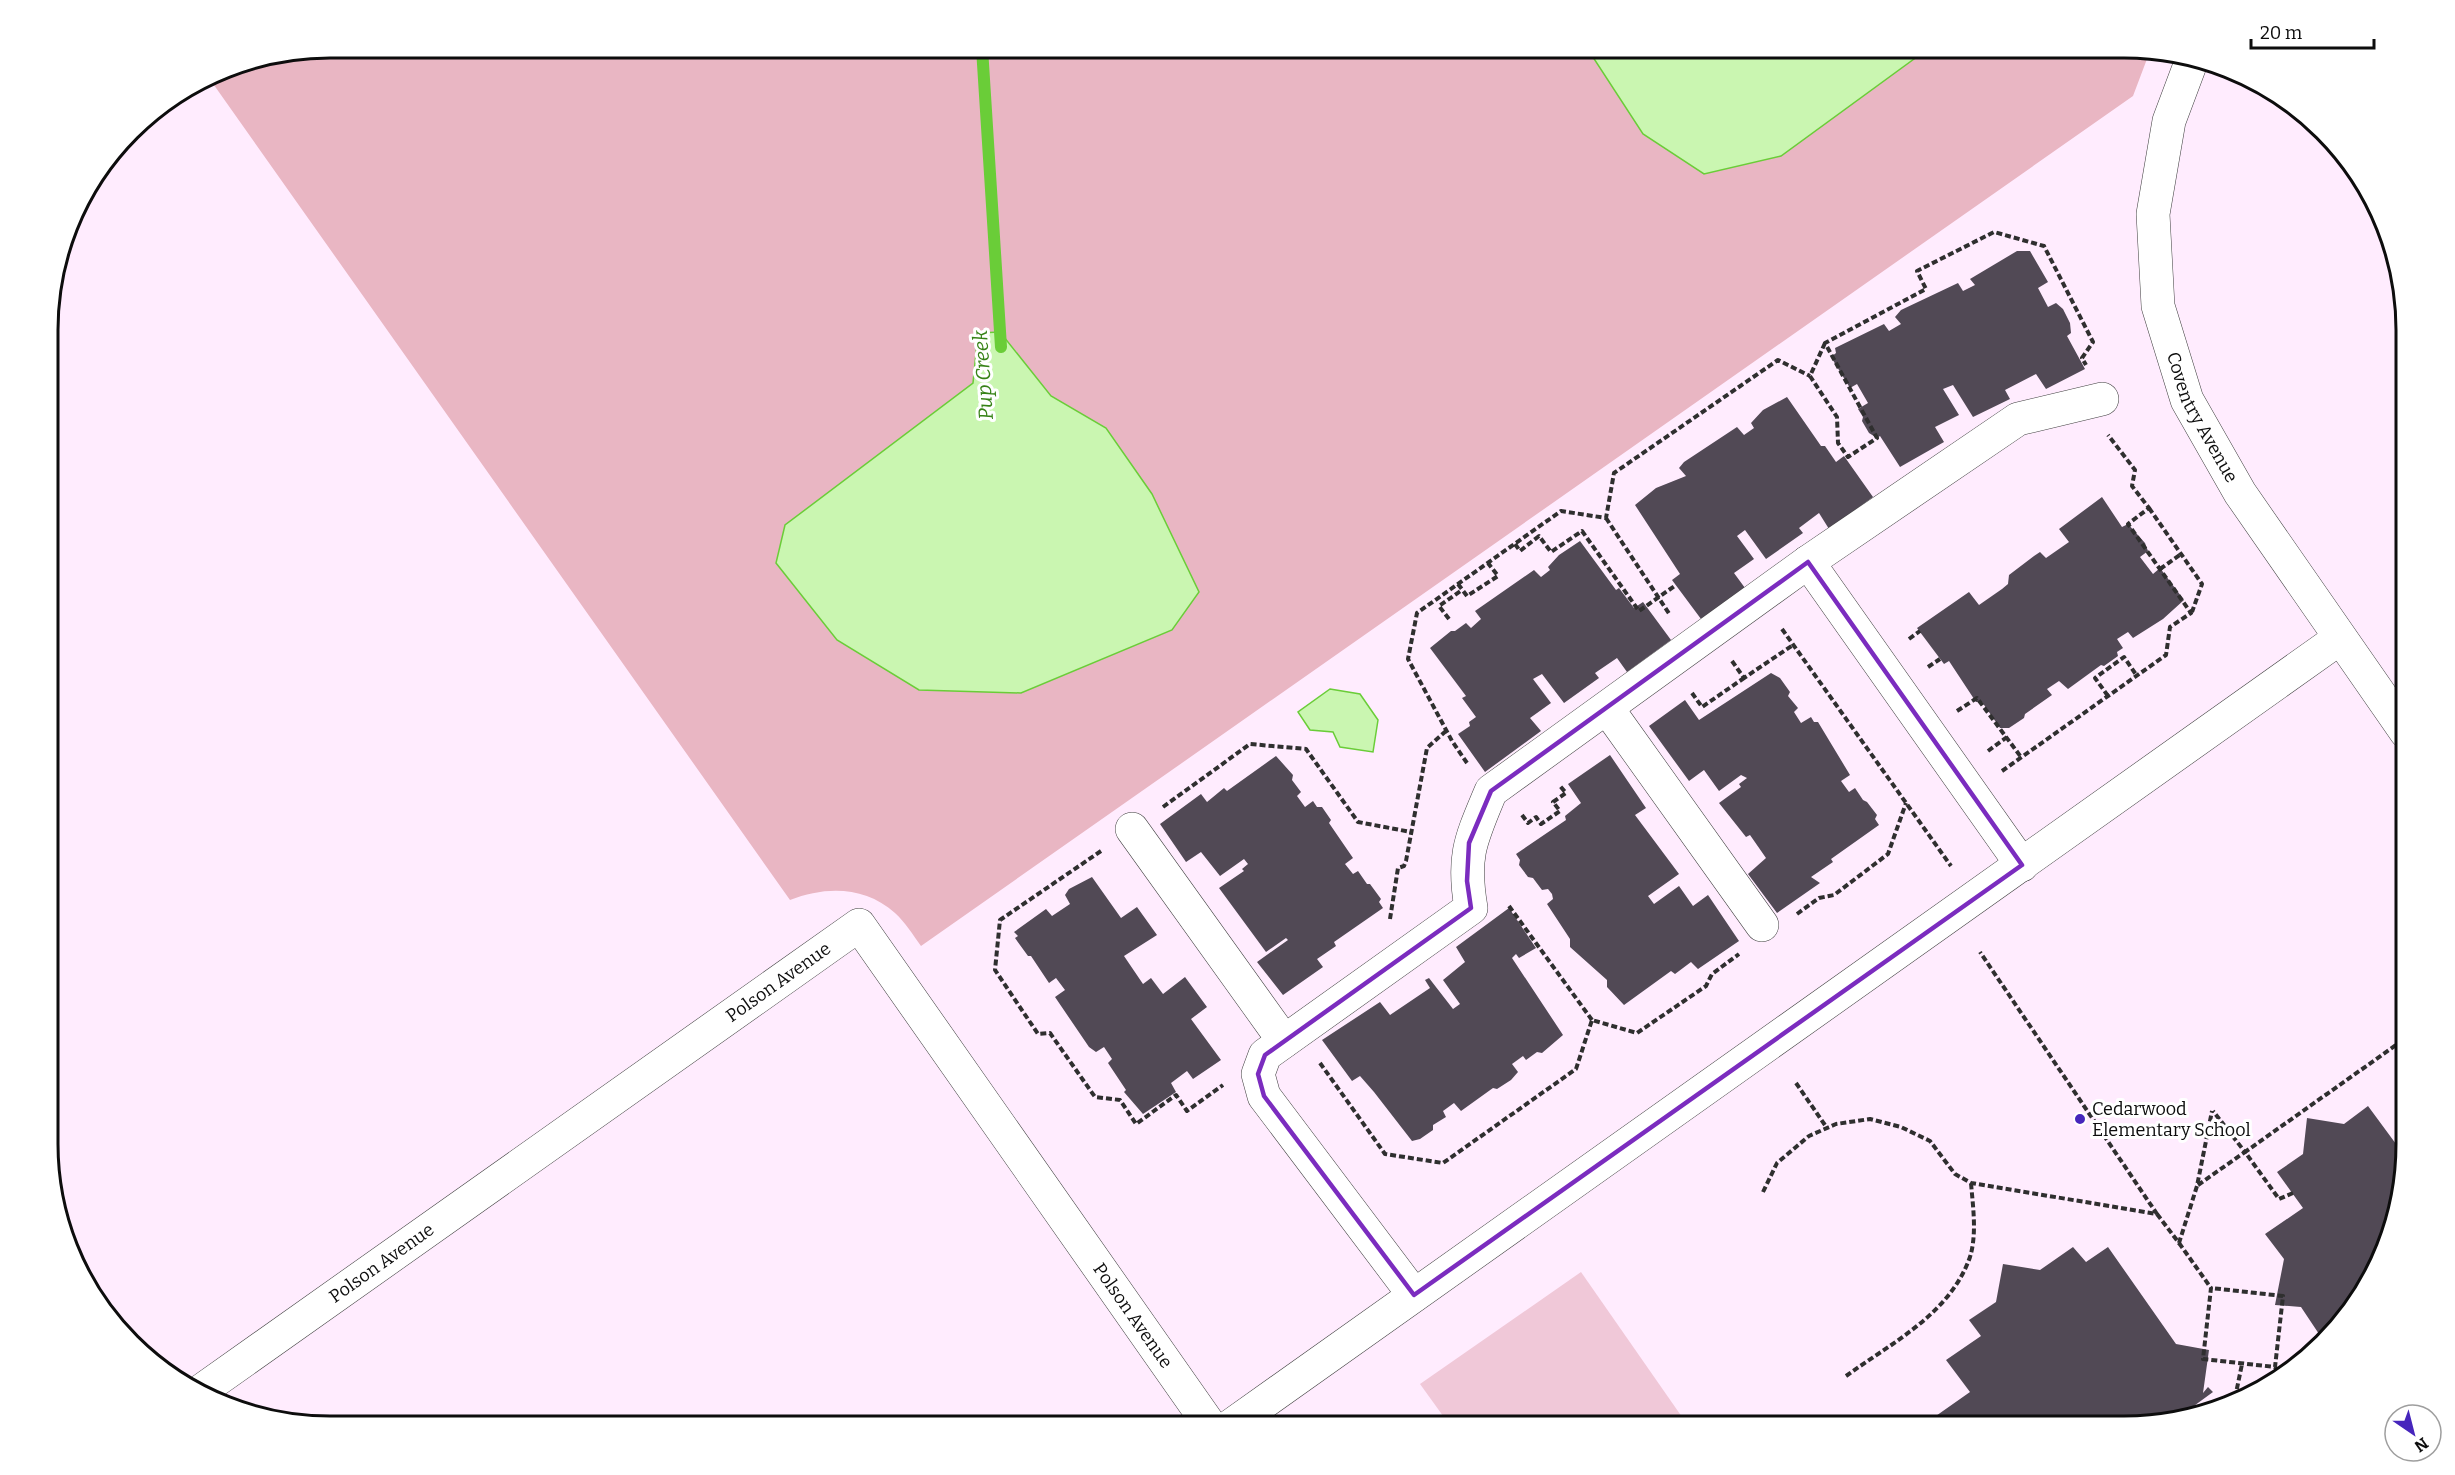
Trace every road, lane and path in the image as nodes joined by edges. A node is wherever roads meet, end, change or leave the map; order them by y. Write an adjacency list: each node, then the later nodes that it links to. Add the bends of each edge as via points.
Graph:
1 (2189, 67): 18 (street, Coventry Avenue, via 2169,121 2153,214 2158,306 2187,400 2240,493)
2 (1810, 376): 5 (path, via 1778,360 1614,473)
3 (2102, 399): 8 (street, via 2018,419)
4 (2149, 508): 7 (path)
5 (1606, 518): 6 (path, via 1561,511); 14 (path)
6 (1515, 544): 9 (path); 14 (path, via 1520,551 1539,536 1551,552 1582,531 1639,611)
7 (2181, 554): 10 (path); 15 (path, via 2202,584)
8 (1808, 562): 20 (street); 41 (street)
9 (1488, 563): 11 (path); 13 (path, via 1498,576 1467,596)
10 (2160, 569)
11 (1458, 584): 13 (path); 31 (path, via 1417,613 1408,659)
12 (1676, 585): 14 (path)
13 (1462, 590): 16 (path, via 1439,606)
14 (1659, 598): 20 (path)
15 (2191, 613)
16 (1449, 619)
17 (1782, 629): 19 (path)
18 (2340, 639): 30 (street, Coventry Avenue); 41 (street)
19 (1793, 645): 25 (path); 37 (path)
20 (1691, 647): 28 (street)
21 (1940, 659): 23 (path)
22 (1722, 665): 25 (path, via 1730,659)
23 (1927, 667)
24 (2137, 676): 27 (path, via 2124,657 2095,678)
25 (1744, 678): 26 (path, via 1702,707)
26 (1688, 688)
27 (2108, 696)
28 (1607, 708): 44 (street); 49 (street, via 1491,791 1469,843 1467,881 1471,908)
29 (1957, 711): 32 (path, via 1977,698)
30 (2396, 718)
31 (1446, 731): 35 (path); 40 (path, via 1427,748)
32 (2007, 737): 33 (path); 34 (path)
33 (1986, 752)
34 (2021, 757)
35 (1474, 772)
36 (1568, 778): 38 (path, via 1559,784 1566,794 1553,802 1560,811 1541,824 1536,817 1528,823 1518,811)
37 (1906, 803): 42 (path); 44 (path, via 1888,854 1834,895 1819,898)
38 (1514, 815)
39 (1132, 829): 40 (path, via 1250,744 1306,749 1358,822); 49 (street); 53 (path, via 999,920 995,970 1038,1034 1050,1034 1095,1097 1120,1100 1136,1124 1176,1095 1187,1111)
40 (1411, 832): 45 (path, via 1406,861 1398,868)
41 (2022, 865): 63 (street)
42 (1951, 866)
43 (1505, 900): 48 (path)
44 (1776, 922)
45 (1389, 924)
46 (1980, 952): 60 (path)
47 (1741, 953): 48 (path, via 1712,974 1706,986 1637,1033)
48 (1592, 1020): 51 (path, via 1576,1069 1443,1163 1385,1154)
49 (1284, 1041): 63 (street, via 1265,1054 1258,1074 1264,1096)
50 (2396, 1045): 55 (path)
51 (1318, 1060)
52 (1796, 1083): 54 (path)
53 (1225, 1084)
54 (1827, 1128): 56 (path, via 1870,1119 1900,1127 1930,1141 1954,1174); 58 (path, via 1809,1136 1777,1163)
55 (2245, 1152): 57 (path); 57 (path, via 2212,1111); 59 (path, via 2279,1199)
56 (1971, 1183): 60 (path); 67 (path, via 1974,1224 1970,1255 1956,1286 1929,1318)
57 (2197, 1186): 61 (path)
58 (1763, 1192)
59 (2293, 1193)
60 (2157, 1214): 61 (path)
61 (2179, 1243): 62 (path)
62 (2211, 1288): 64 (path, via 2203,1359); 65 (path, via 2283,1296)
63 (1414, 1295): 71 (street)
64 (2242, 1364): 65 (path); 69 (path)
65 (2275, 1367): 66 (path)
66 (2277, 1370)
67 (1846, 1376)
68 (207, 1387): 70 (street, Polson Avenue, via 859,925)
69 (2236, 1392)
70 (1203, 1416)
71 (1244, 1416)

